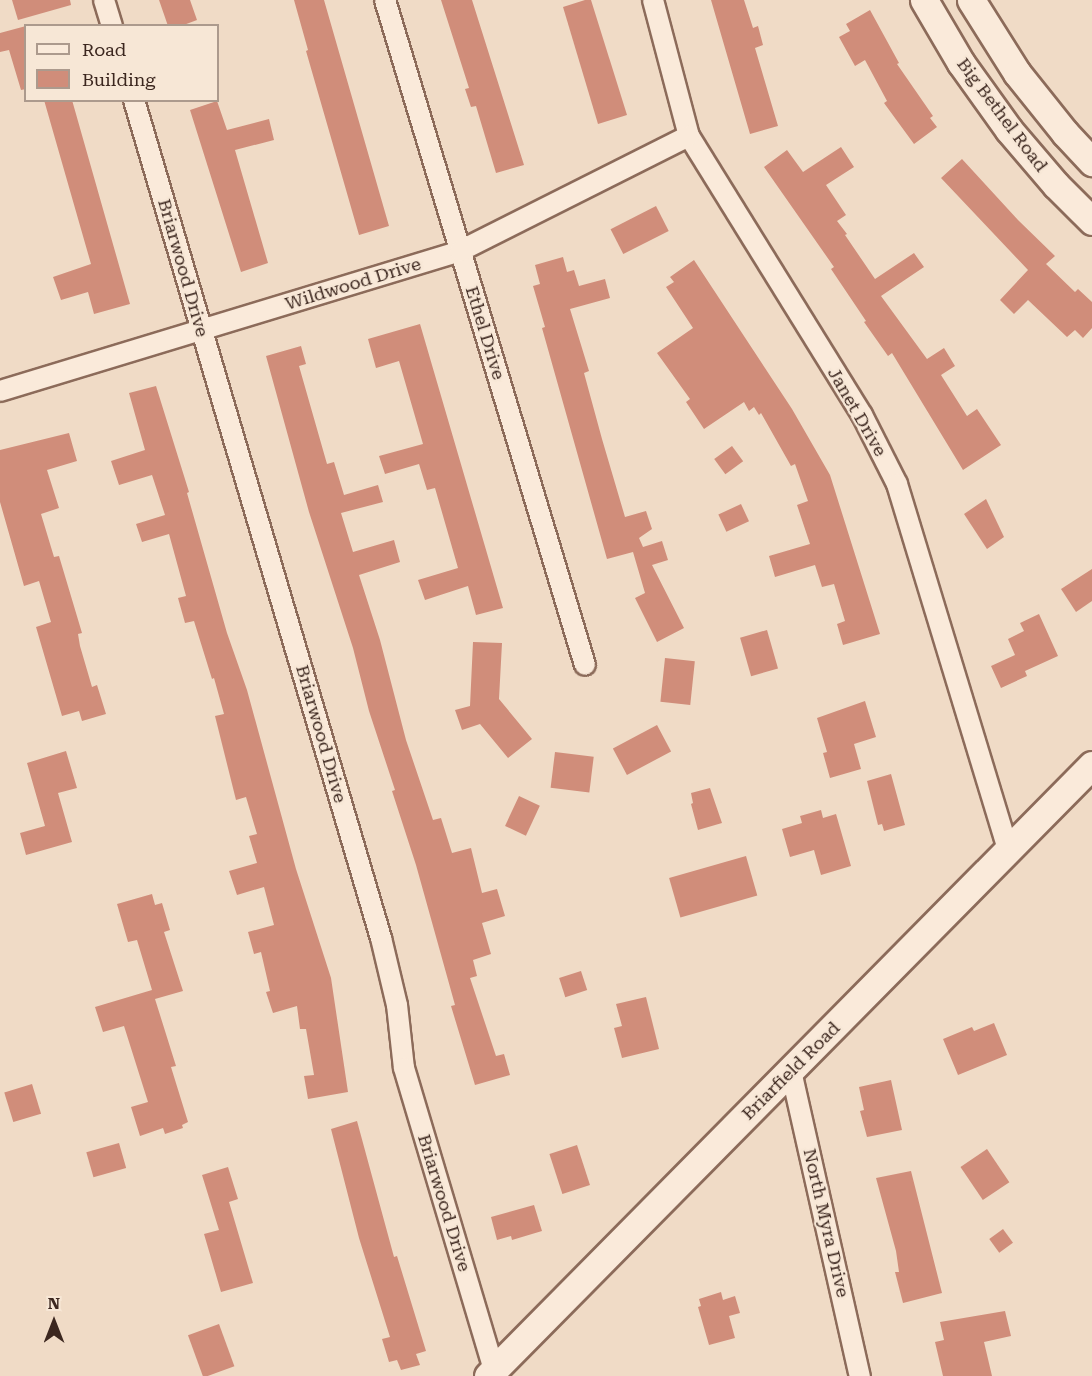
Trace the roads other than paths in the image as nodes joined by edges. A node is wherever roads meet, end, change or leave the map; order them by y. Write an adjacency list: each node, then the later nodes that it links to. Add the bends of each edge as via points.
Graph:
1 (104, 0): 6 (street)
2 (385, 0): 11 (street, Ethel Drive)
3 (653, 0): 8 (street, Janet Drive)
4 (924, 0): 10 (main road, Big Bethel Road, via 961,63 1009,130)
5 (971, 0): 9 (main road, Big Bethel Road, via 1017,73)
6 (111, 24)
7 (135, 102): 12 (street, Briarwood Drive)
8 (689, 136): 11 (street, Wildwood Drive); 16 (street, Janet Drive, via 862,415 897,484)
9 (1092, 162)
10 (1092, 221)
11 (460, 251): 12 (street, Wildwood Drive); 14 (street, Ethel Drive)
12 (202, 331): 13 (street, Wildwood Drive); 18 (street, Briarwood Drive, via 381,938 397,1005 404,1068)
13 (0, 391)
14 (585, 666)
15 (1092, 765): 16 (main road, Briarfield Road)
16 (1008, 849): 17 (main road, Briarfield Road)
17 (791, 1071): 18 (main road, Briarfield Road); 19 (street, North Myra Drive)
18 (491, 1373)
19 (860, 1376)

